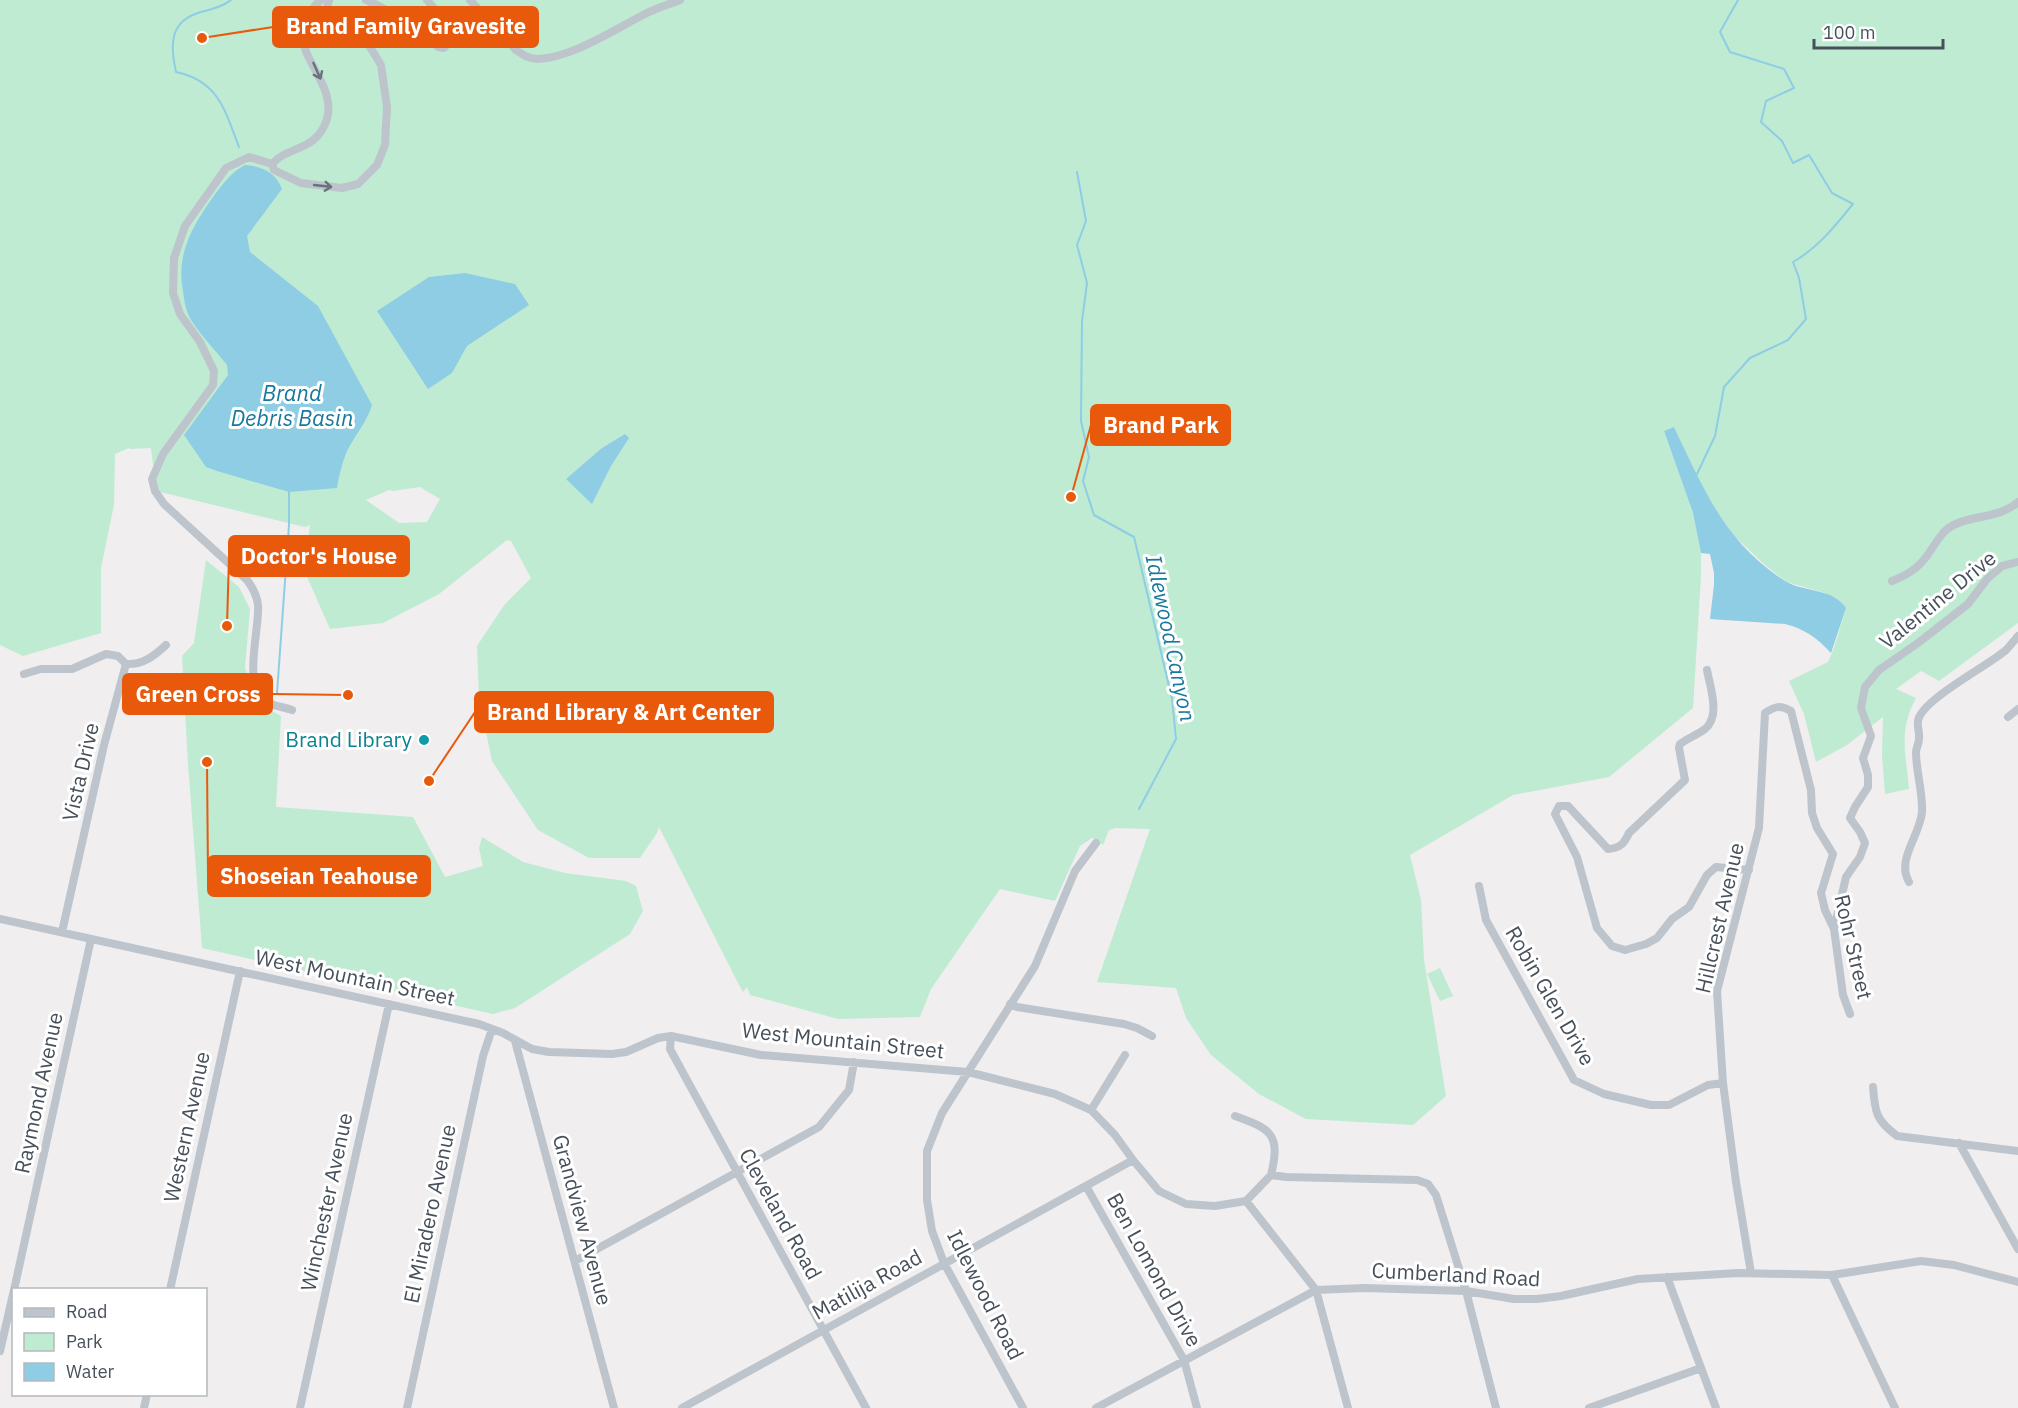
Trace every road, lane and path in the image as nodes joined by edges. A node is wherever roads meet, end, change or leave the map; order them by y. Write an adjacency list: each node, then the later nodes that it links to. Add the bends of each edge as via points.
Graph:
1 (321, 0): 7 (street, one-way to 7, via 313,6 303,34 325,90 327,118 320,133)
2 (329, 0): 7 (street, one-way to 2, via 274,170 301,183 342,188 358,184 377,165 385,145 387,107 381,65 367,42 334,19 327,8)
3 (366, 0): 4 (street, via 407,21 444,48 450,41 449,30)
4 (427, 0)
5 (470, 0): 6 (street, via 516,50 535,59 556,57)
6 (680, 0)
7 (272, 164): 17 (street, via 249,157 226,168 185,226 174,258 173,293 180,314 208,357 214,371 213,385 163,454 152,479 164,504 256,592 259,606 253,674 257,692 265,701)
8 (2018, 502): 10 (street, via 2010,510 1946,530 1918,568)
9 (2018, 562): 25 (street, Valentine Drive, via 2002,566 1968,604 1879,670 1865,687 1861,708 1870,736 1863,758 1869,788 1850,818 1865,843 1846,877)
10 (1892, 581)
11 (2018, 636): 22 (street, via 2005,650 1922,710 1916,751 1922,812 1905,865)
12 (166, 645): 13 (street, via 147,660)
13 (126, 664): 15 (street, via 118,656 106,654 72,669 41,669); 26 (street, Vista Drive)
14 (1707, 670): 21 (street, via 1712,722 1680,744 1685,780 1629,833 1625,842 1608,849 1568,806 1559,806 1556,814 1577,857 1597,928 1612,946 1625,950 1657,938 1672,919 1689,907 1707,874 1716,867)
15 (24, 674)
16 (2018, 709): 19 (street)
17 (292, 710)
18 (1765, 713): 21 (street, Hillcrest Avenue, via 1759,828); 25 (street, Rohr Street, via 1774,707 1791,711 1811,790 1812,813 1833,854 1821,893)
19 (2008, 717)
20 (1096, 843): 30 (street, Idlewood Road, via 1075,871 1035,966)
21 (1749, 870): 39 (street, Hillcrest Avenue, via 1717,991)
22 (1909, 882)
23 (1479, 886): 39 (street, Robin Glen Drive, via 1486,920 1574,1080 1604,1094 1651,1105 1669,1104 1708,1085)
24 (0, 919): 26 (street, West Mountain Street)
25 (1834, 929): 31 (street, Rohr Street, via 1842,995)
26 (62, 932): 27 (street, West Mountain Street)
27 (91, 939): 28 (street, West Mountain Street); 57 (street, Raymond Avenue)
28 (240, 972): 29 (street, West Mountain Street); 58 (street, Western Avenue)
29 (389, 1004): 32 (street, West Mountain Street); 66 (street, Winchester Avenue)
30 (1010, 1004): 34 (street, via 1124,1024); 38 (street, Idlewood Road)
31 (1850, 1014)
32 (492, 1029): 35 (street, West Mountain Street); 67 (street, El Miradero Avenue)
33 (671, 1036): 35 (street, West Mountain Street, via 612,1054 549,1052); 37 (street, West Mountain Street, via 761,1055); 46 (street, Cleveland Road, via 670,1049)
34 (1152, 1036)
35 (515, 1041): 51 (street, Grandview Avenue)
36 (1125, 1055): 41 (street)
37 (854, 1062): 38 (street, West Mountain Street); 46 (street, via 849,1090 819,1127)
38 (968, 1072): 41 (street, West Mountain Street, via 1055,1094); 52 (street, Idlewood Road, via 942,1113 927,1150 927,1200 932,1231)
39 (1723, 1083): 53 (street, Hillcrest Avenue)
40 (1873, 1087): 43 (street, via 1875,1111 1882,1124 1898,1136)
41 (1091, 1110): 45 (street, West Mountain Street)
42 (1235, 1116): 47 (street, via 1269,1131 1275,1148)
43 (1959, 1143): 44 (street); 50 (street)
44 (2018, 1151)
45 (1133, 1160): 48 (street, Matilija Road); 49 (street, West Mountain Street, via 1159,1191 1186,1204 1215,1206)
46 (736, 1173): 51 (street); 62 (street, Cleveland Road)
47 (1271, 1175): 49 (street); 60 (street, via 1418,1179 1428,1184 1436,1195)
48 (1086, 1186): 52 (street, Matilija Road); 64 (street, Ben Lomond Drive)
49 (1246, 1201): 59 (street)
50 (2018, 1249)
51 (575, 1261): 68 (street, Grandview Avenue)
52 (944, 1263): 62 (street, Matilija Road); 71 (street, Idlewood Road)
53 (1751, 1273): 54 (street, Cumberland Road); 55 (street, Cumberland Road)
54 (1832, 1275): 56 (street, Cumberland Road, via 1921,1261 1954,1265); 78 (street)
55 (1667, 1277): 60 (street, Cumberland Road, via 1537,1299); 65 (street)
56 (2018, 1282)
57 (14, 1288)
58 (170, 1288)
59 (1316, 1290): 60 (street, Cumberland Road); 64 (street, Cumberland Road); 74 (street)
60 (1466, 1291): 75 (street)
61 (12, 1299): 63 (street, Raymond Avenue)
62 (823, 1330): 69 (street, Matilija Road); 70 (street, Cleveland Road)
63 (0, 1351)
64 (1184, 1360): 72 (street, Cumberland Road); 73 (street, Ben Lomond Drive)
65 (1701, 1368): 76 (street); 77 (street)
66 (300, 1408)
67 (407, 1408)
68 (614, 1408)
69 (682, 1408)
70 (866, 1408)
71 (1023, 1408)
72 (1096, 1408)
73 (1197, 1408)
74 (1348, 1408)
75 (1496, 1408)
76 (1589, 1408)
77 (1716, 1408)
78 (1895, 1408)

